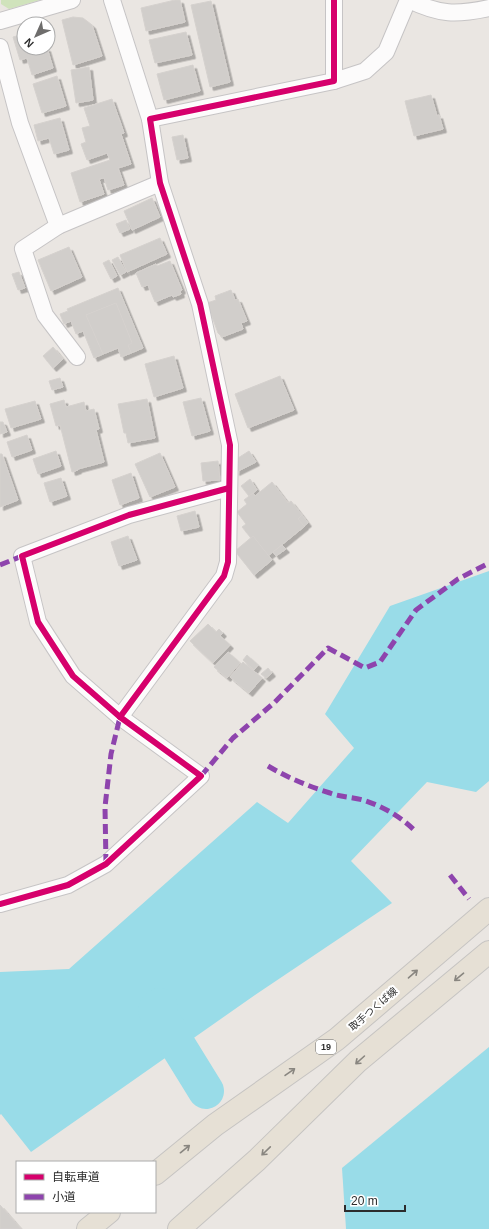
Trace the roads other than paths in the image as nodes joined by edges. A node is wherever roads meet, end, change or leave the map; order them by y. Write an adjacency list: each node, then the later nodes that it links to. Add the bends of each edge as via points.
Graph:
1 (72, 0): 6 (street)
2 (112, 0): 9 (street)
3 (334, 0): 8 (street)
4 (408, 0): 5 (street, via 438,12 467,13); 8 (street, via 386,52 365,71)
5 (489, 8)
6 (0, 21)
7 (0, 47): 11 (street, via 20,123)
8 (334, 81): 9 (street)
9 (150, 119): 10 (street)
10 (160, 183): 11 (street); 13 (street, via 200,304 230,445)
11 (58, 226): 12 (street, via 23,249 45,315)
12 (77, 356)
13 (230, 488): 14 (street, via 228,562 224,576); 14 (street, via 129,515 22,556 38,622 73,676)
14 (120, 716): 15 (street, via 201,776 106,864 68,885)
15 (0, 904)
16 (489, 909): 18 (main road, 取手つくば線 / 19, one-way to 16, via 214,1125 337,1039)
17 (489, 952): 21 (main road, one-way to 21, via 358,1061 257,1160)
18 (156, 1173)
19 (107, 1213): 20 (main road)
20 (88, 1229)
21 (179, 1229)

